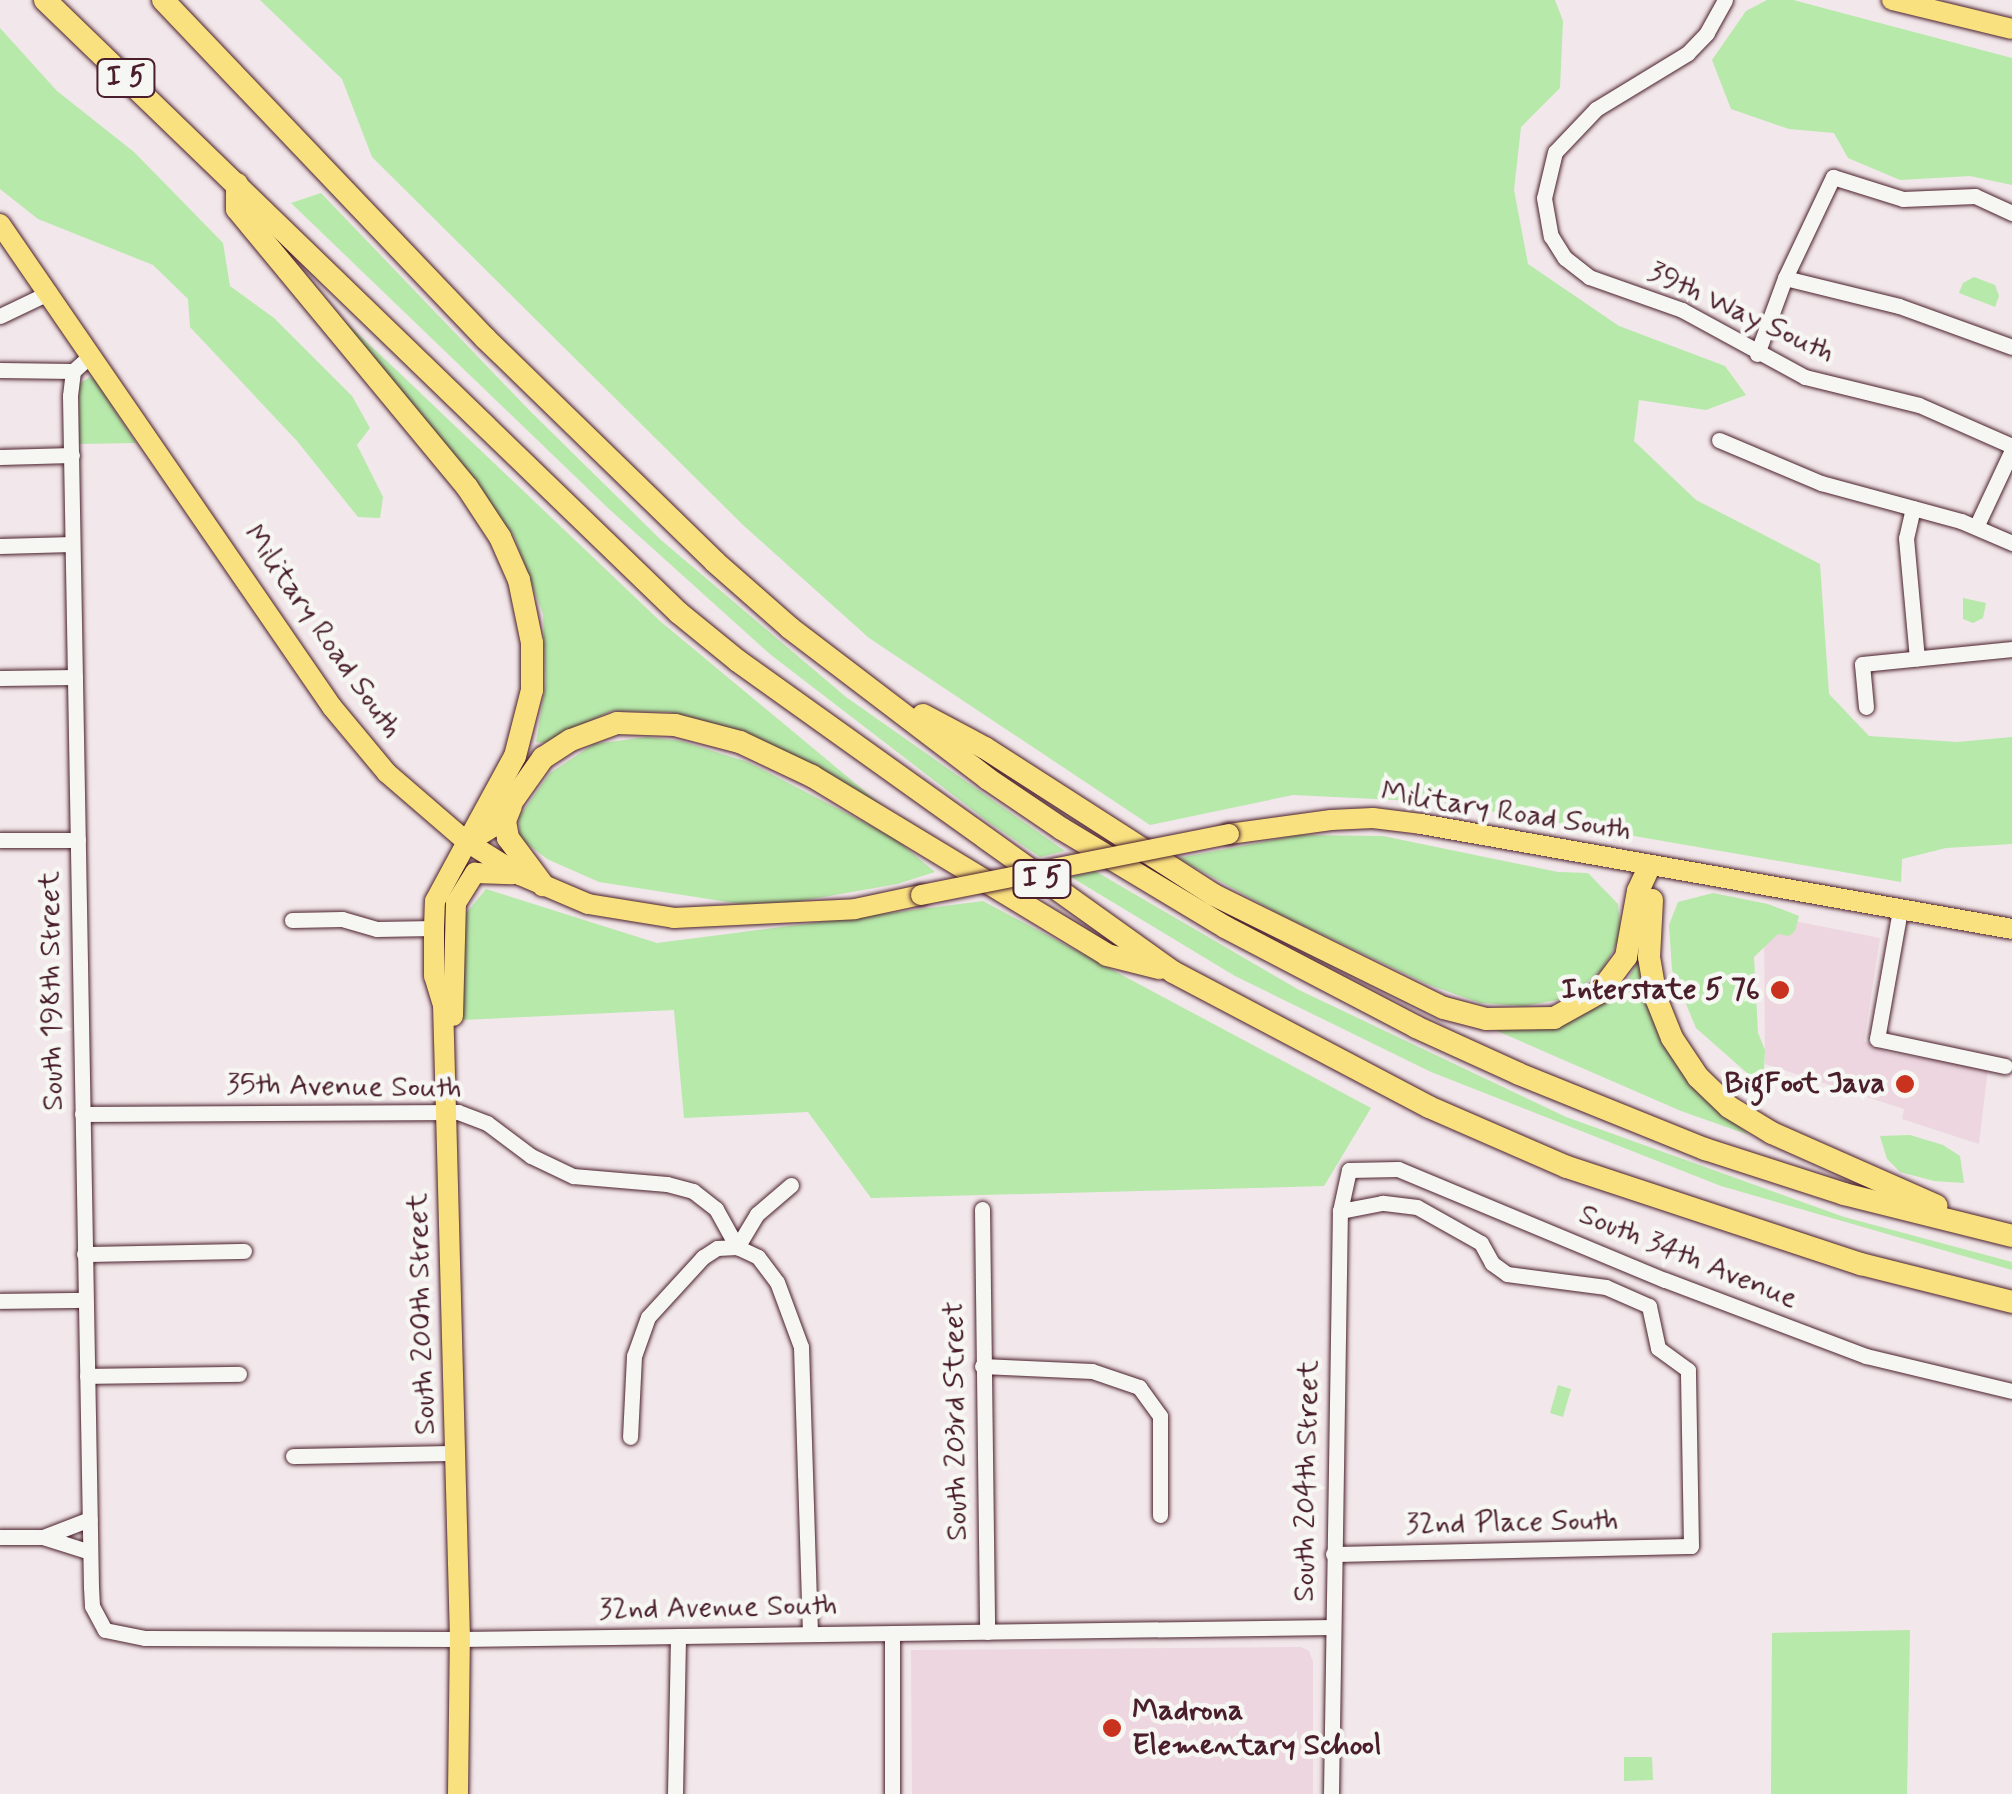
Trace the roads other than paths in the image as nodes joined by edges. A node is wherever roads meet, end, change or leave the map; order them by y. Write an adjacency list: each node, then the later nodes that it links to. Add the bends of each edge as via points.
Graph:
1 (45, 0): 6 (highway, I 5)
2 (163, 0): 30 (highway, I 5, via 627,480)
3 (1725, 0): 13 (street, 39th Way South, via 1688,53 1596,109 1555,152 1544,198 1551,236 1589,277 1682,310)
4 (1892, 0): 5 (main road)
5 (2012, 29)
6 (237, 184): 35 (highway, via 237,208 467,487 519,580 532,654 528,710 505,779); 43 (highway, I 5, via 679,612)
7 (2012, 212): 9 (street, via 1975,196 1903,199 1833,177)
8 (0, 224): 10 (main road, Military Road South)
9 (1785, 278): 12 (street, via 1898,306); 13 (street)
10 (50, 292): 11 (street); 14 (main road, Military Road South)
11 (0, 316)
12 (2012, 347)
13 (1758, 354): 18 (street, 39th Way South, via 1828,385 1919,405)
14 (91, 355): 16 (street); 35 (main road, Military Road South, via 332,707 387,773)
15 (0, 370): 16 (street)
16 (73, 371): 19 (street, South 198th Street)
17 (1720, 440): 21 (street, via 1821,482)
18 (2012, 448): 22 (street)
19 (72, 456): 20 (street); 24 (street, South 198th Street)
20 (0, 457)
21 (1913, 508): 22 (street); 27 (street, via 1906,538)
22 (1976, 527): 23 (street)
23 (2012, 543)
24 (72, 544): 25 (street); 28 (street, South 198th Street)
25 (0, 546)
26 (2012, 649): 27 (street)
27 (1918, 659): 31 (street, via 1862,664)
28 (74, 676): 29 (street); 34 (street, South 198th Street)
29 (0, 678)
30 (858, 680): 36 (highway, via 985,748 1214,895 1444,1008 1486,1019 1554,1018 1599,993 1626,956); 52 (highway, I 5, via 988,779 1124,869 1416,1027 1706,1149 1844,1194)
31 (1866, 707)
32 (511, 806): 35 (highway); 38 (highway, via 508,838); 43 (highway, via 543,758 585,732 633,721 694,728 765,752 866,805 1107,955)
33 (0, 840): 34 (street)
34 (78, 840): 47 (street, South 198th Street)
35 (468, 842): 37 (main road, Military Road South); 41 (main road, South 200th Street, via 435,901)
36 (1649, 867): 38 (main road, Military Road South, bridge, via 1373,818 1230,834 855,910 674,918 588,904); 39 (main road, Military Road South); 52 (highway, via 1656,998 1698,1077 1772,1133)
37 (520, 875): 38 (main road, Military Road South); 44 (main road, via 475,873 456,904 452,1028)
38 (543, 884)
39 (1900, 910): 42 (main road, Military Road South); 45 (street, via 1876,1039)
40 (292, 920): 41 (street)
41 (434, 928): 44 (main road, South 200th Street)
42 (2012, 930)
43 (1173, 972): 58 (highway, I 5, via 1400,1093 1567,1167 1861,1264)
44 (443, 1040): 46 (main road, South 200th Street)
45 (2004, 1066)
46 (446, 1112): 47 (street, 35th Avenue South); 53 (street, 35th Avenue South, via 487,1123 573,1176 692,1191 716,1209); 64 (main road, South 200th Street)
47 (82, 1114): 55 (street, South 198th Street)
48 (1348, 1170): 51 (street, South 204th Street); 62 (street, South 34th Avenue, via 1398,1170 1866,1356)
49 (791, 1184): 53 (street, via 757,1214)
50 (982, 1209): 59 (street, South 203rd Street)
51 (1340, 1211): 71 (street, South 204th Street); 71 (street, 32nd Place South, via 1382,1203 1417,1207 1481,1243 1507,1274 1606,1288 1649,1306 1658,1348 1688,1370 1691,1546)
52 (2004, 1234)
53 (737, 1247): 63 (street, via 703,1257 648,1317 634,1356); 76 (street, 35th Avenue South, via 758,1257 777,1282 801,1347)
54 (244, 1251): 55 (street)
55 (84, 1254): 57 (street, South 198th Street)
56 (0, 1300): 57 (street)
57 (85, 1300): 61 (street, South 198th Street)
58 (2012, 1302)
59 (982, 1366): 66 (street, via 1092,1371 1139,1387 1160,1416); 74 (street, South 203rd Street)
60 (239, 1374): 61 (street)
61 (87, 1376): 67 (street, South 198th Street)
62 (2012, 1392)
63 (630, 1436)
64 (455, 1452): 65 (street); 78 (main road, South 200th Street)
65 (293, 1456)
66 (1160, 1516)
67 (90, 1519): 69 (street); 70 (street, South 198th Street)
68 (0, 1537): 69 (street)
69 (44, 1537): 70 (street)
70 (90, 1552): 73 (street, South 198th Street, via 92,1606)
71 (1333, 1554): 72 (street, South 204th Street)
72 (1332, 1627): 74 (street, 32nd Avenue South); 82 (street, South 204th Street)
73 (105, 1630): 78 (street, 32nd Avenue South, via 144,1638)
74 (987, 1632): 75 (street, 32nd Avenue South)
75 (892, 1633): 76 (street, 32nd Avenue South); 81 (street)
76 (810, 1634): 77 (street, 32nd Avenue South)
77 (678, 1636): 78 (street, 32nd Avenue South); 80 (street)
78 (460, 1639): 79 (main road, South 200th Street)
79 (458, 1794)
80 (675, 1794)
81 (892, 1794)
82 (1332, 1794)

